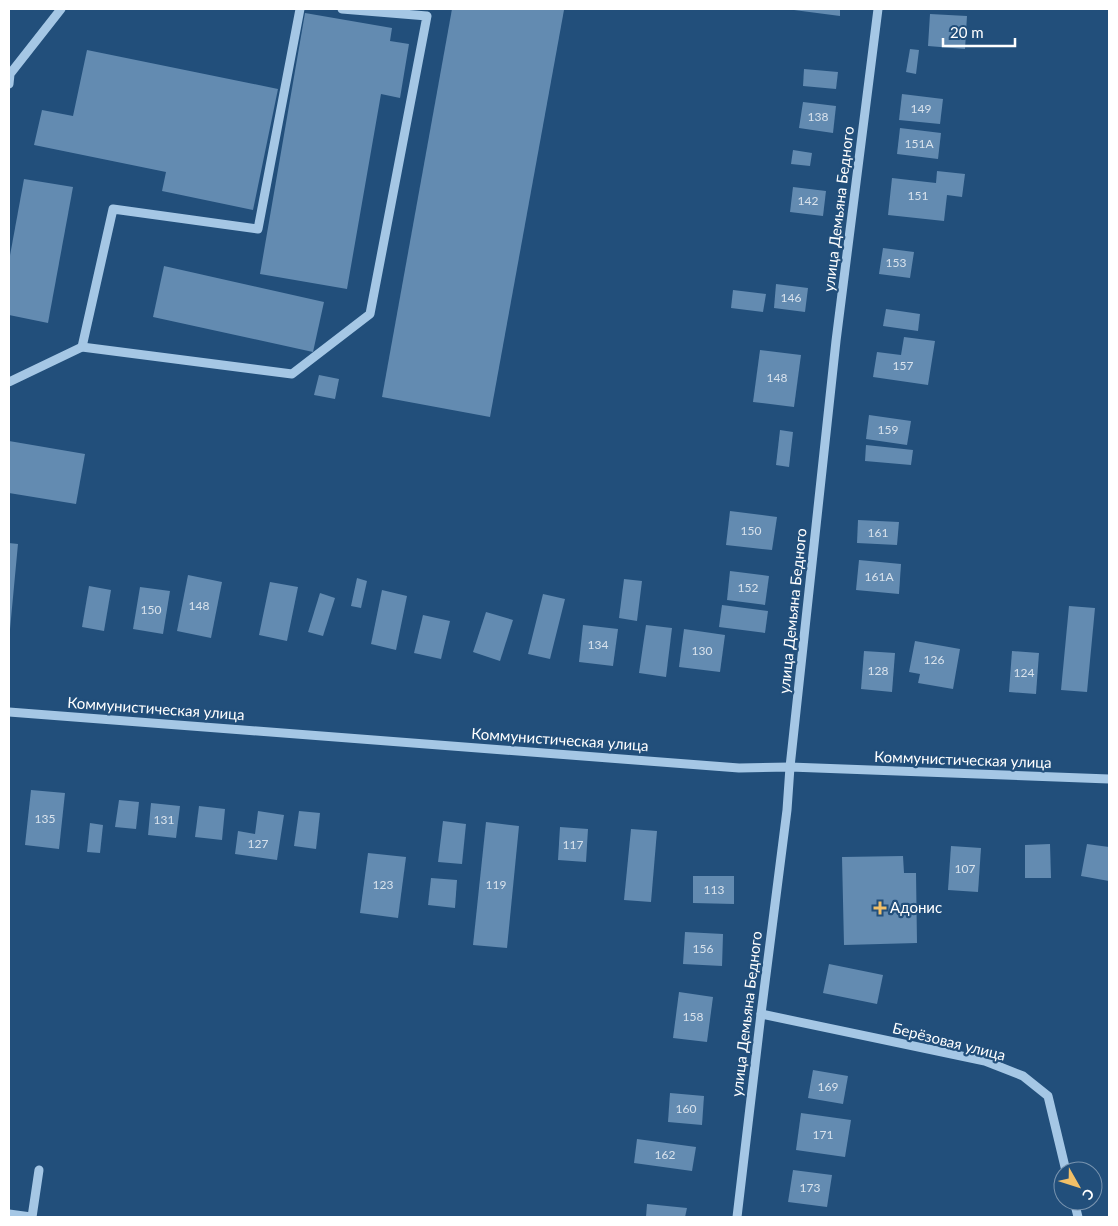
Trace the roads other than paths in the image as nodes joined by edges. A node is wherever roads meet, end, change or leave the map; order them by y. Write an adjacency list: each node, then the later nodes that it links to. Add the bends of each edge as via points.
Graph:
1 (60, 9): 5 (street)
2 (300, 9): 6 (street, via 258,229 113,210)
3 (342, 9): 6 (street, via 427,16 370,314 292,374)
4 (878, 9): 9 (street, улица Демьяна Бедного, via 836,341)
5 (9, 77)
6 (82, 348): 7 (street)
7 (9, 382)
8 (9, 712): 9 (street, Коммунистическая улица, via 739,768)
9 (790, 767): 10 (street, Коммунистическая улица); 11 (street, улица Демьяна Бедного)
10 (1109, 779)
11 (761, 1014): 12 (street, Берёзовая улица, via 985,1061 1023,1076 1048,1096); 16 (street, улица Демьяна Бедного)
12 (1064, 1161)
13 (39, 1170): 15 (street)
14 (9, 1214): 15 (street)
15 (32, 1217)
16 (737, 1217)

